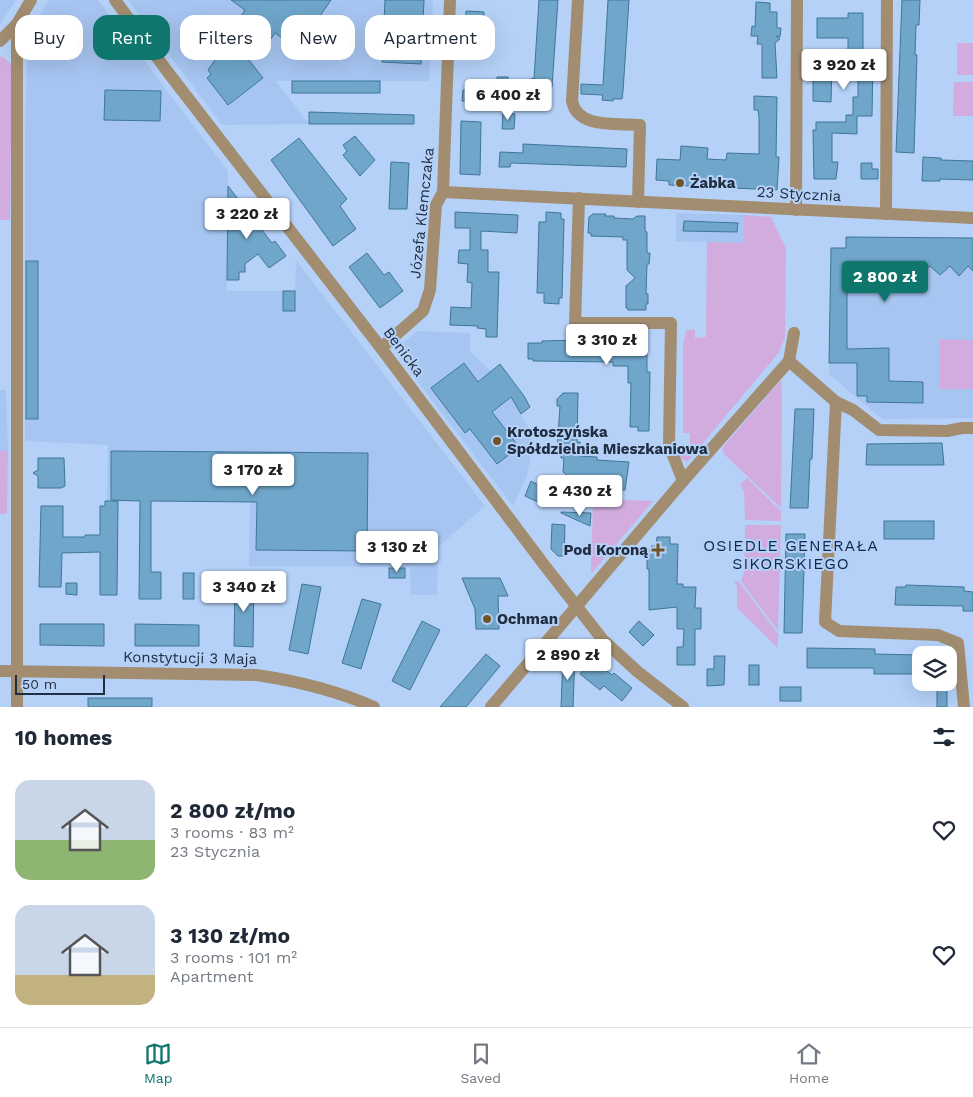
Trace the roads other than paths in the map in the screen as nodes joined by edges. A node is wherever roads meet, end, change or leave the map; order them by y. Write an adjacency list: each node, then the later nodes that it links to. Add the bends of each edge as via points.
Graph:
1 (31, 0): 7 (street)
2 (115, 0): 18 (street, Benicka)
3 (450, 0): 11 (street, Józefa Klemczaka)
4 (578, 0): 13 (street, via 573,108 588,120 640,124)
5 (797, 0): 14 (street)
6 (887, 0): 15 (street)
7 (22, 15)
8 (15, 26): 9 (street)
9 (0, 41)
10 (17, 60): 25 (street)
11 (443, 192): 12 (street, 23 Stycznia); 18 (street, Józefa Klemczaka, via 436,204 430,290 424,311)
12 (579, 198): 13 (street, 23 Stycznia); 22 (street, via 575,323 671,323 669,446)
13 (638, 202): 14 (street, 23 Stycznia)
14 (796, 210): 15 (street, 23 Stycznia)
15 (886, 214): 16 (street, 23 Stycznia)
16 (973, 218)
17 (794, 333): 19 (street)
18 (381, 348): 23 (street, Benicka)
19 (789, 361): 20 (street); 22 (street)
20 (836, 402): 21 (street, via 853,410 879,430); 26 (street, via 825,622 839,631 938,635 958,644)
21 (973, 428)
22 (683, 481): 23 (street)
23 (578, 606): 29 (street); 30 (street, Benicka, via 603,640)
24 (0, 671): 25 (street, Konstytucji 3 Maja)
25 (17, 672): 27 (street); 28 (street, Konstytucji 3 Maja, via 256,675 322,688)
26 (964, 702)
27 (16, 707)
28 (374, 707)
29 (491, 707)
30 (683, 707)

